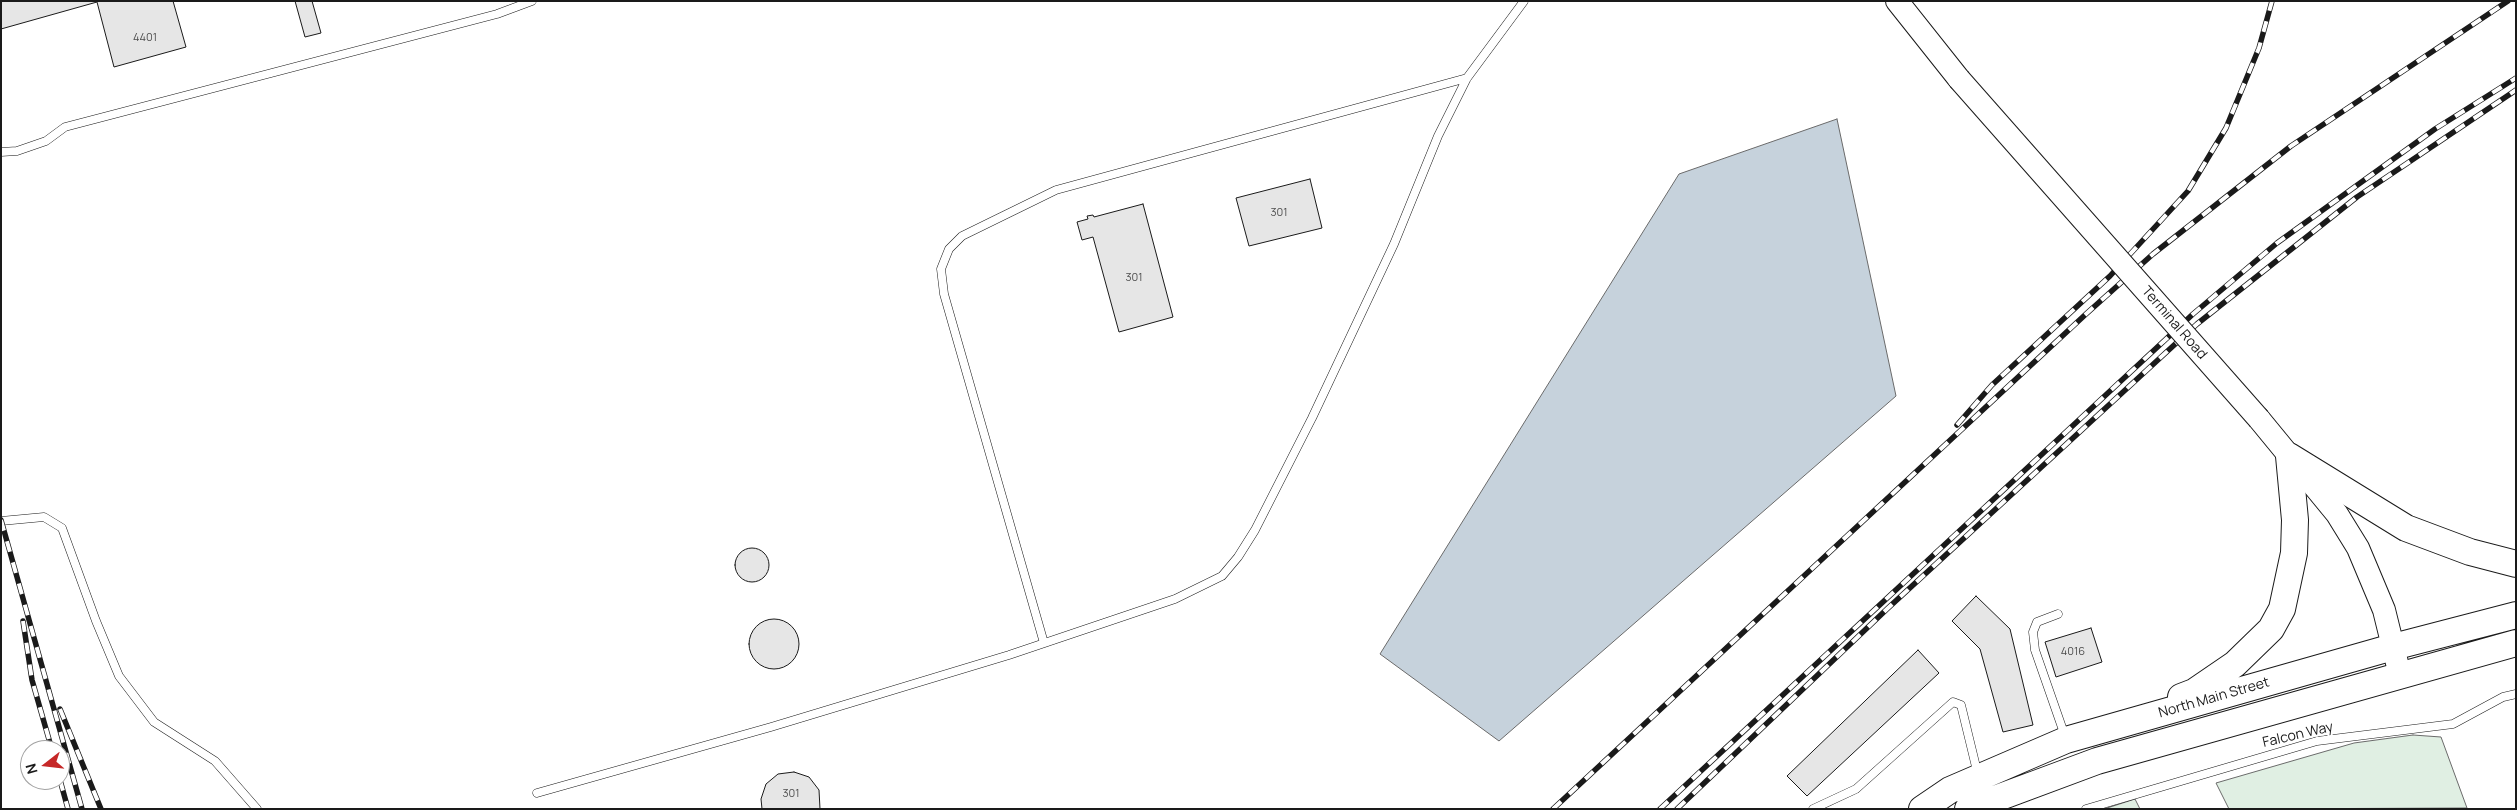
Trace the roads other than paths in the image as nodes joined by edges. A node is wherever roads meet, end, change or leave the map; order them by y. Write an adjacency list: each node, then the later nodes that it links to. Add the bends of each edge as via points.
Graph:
1 (532, 1): 5 (lane, via 498,14 65,127 46,141)
2 (1524, 1): 4 (lane)
3 (1897, 1): 6 (main road, Terminal Road, bridge, via 1959,79)
4 (1467, 78): 11 (lane, via 1312,418 1238,557 1222,576 1175,599); 11 (lane, via 1056,190 962,236 949,249 941,269 944,294)
5 (1, 152)
6 (2289, 456): 8 (main road, via 2406,528 2470,552); 13 (main road, Terminal Road, via 2337,514 2358,548 2384,610); 16 (main road, via 2295,520 2294,553 2282,608 2271,629 2235,664 2194,692)
7 (1, 521): 19 (lane, via 44,517 62,528 119,676 154,722 215,761)
8 (2516, 564)
9 (2058, 614): 16 (lane, via 2037,622 2033,632 2035,650)
10 (2516, 615): 13 (main road, North Main Street)
11 (1044, 643): 17 (lane, via 771,727)
12 (2516, 643): 14 (main road, North Main Street)
13 (2393, 647): 14 (main road, Terminal Road); 16 (main road, North Main Street)
14 (2400, 675): 18 (main road, North Main Street)
15 (2516, 694): 22 (lane, Falcon Way, via 2503,697 2452,724 2317,741)
16 (2066, 740): 18 (main road, North Main Street)
17 (537, 792)
18 (1975, 798): 20 (lane, via 1961,705 1953,702 1856,789); 21 (main road, North Main Street, via 1950,790)
19 (257, 809)
20 (1813, 809)
21 (1922, 809)
22 (2086, 809)

